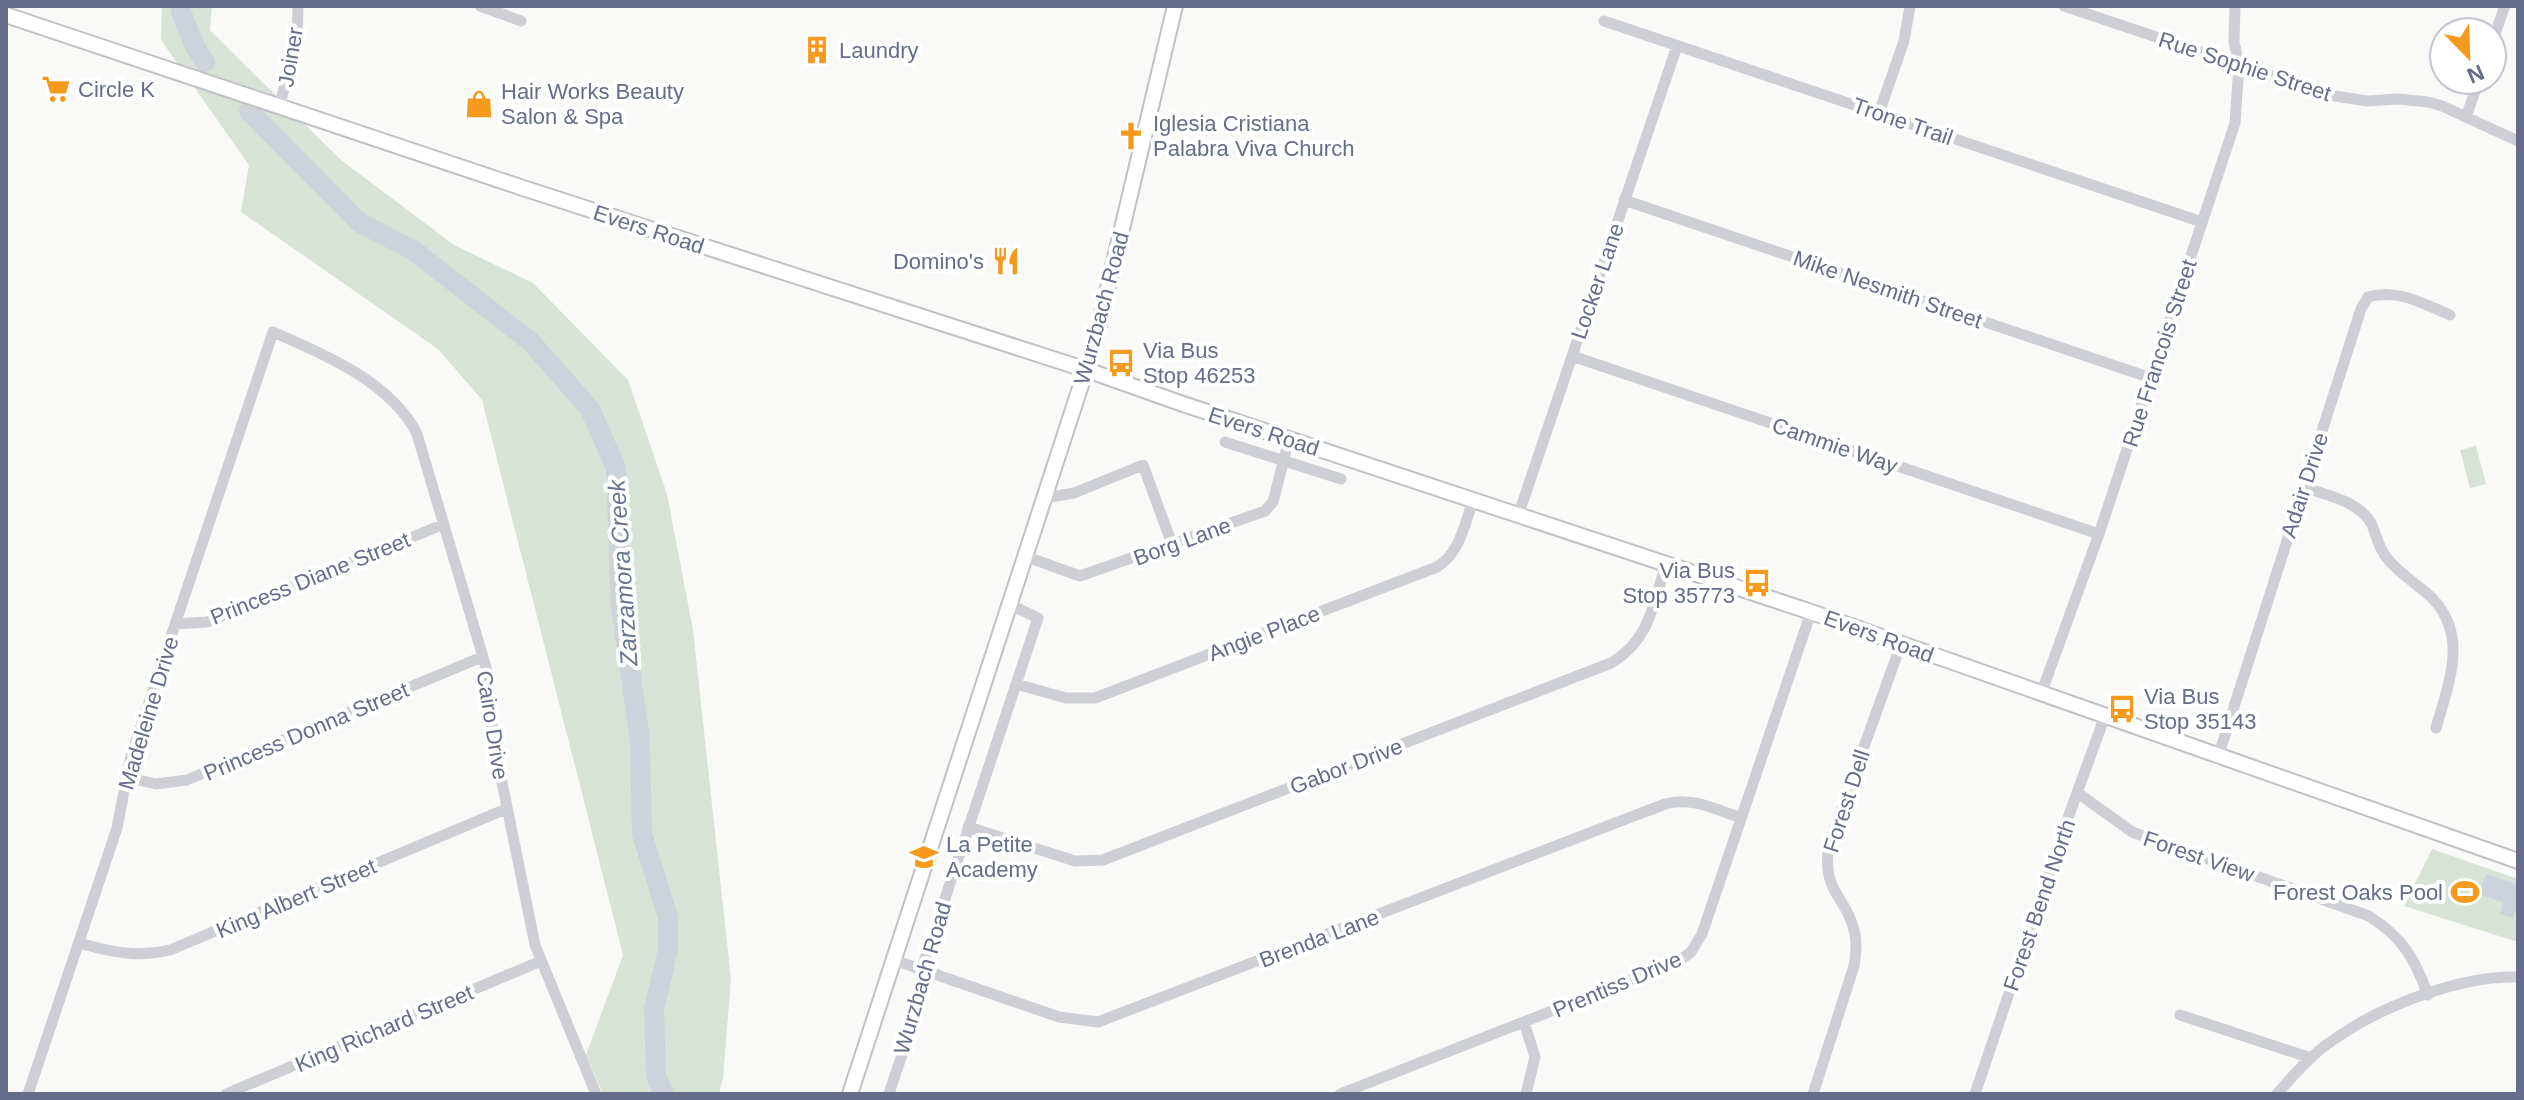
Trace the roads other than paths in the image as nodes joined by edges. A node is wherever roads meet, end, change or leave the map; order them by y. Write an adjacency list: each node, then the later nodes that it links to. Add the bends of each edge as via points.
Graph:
1 (298, 6): 13 (street, Joiner, via 297,39)
2 (480, 6): 8 (street)
3 (1175, 6): 22 (main road, Wurzbach Road)
4 (1910, 6): 14 (street)
5 (2064, 6): 11 (street, Rue Sophie Street)
6 (2235, 6): 11 (street, Rue Francois Street)
7 (6, 15): 13 (main road, Evers Road)
8 (521, 21)
9 (1604, 21): 10 (street, Trone Trail)
10 (1677, 46): 14 (street, Trone Trail); 17 (street, Locker Lane)
11 (2239, 64): 15 (street, Rue Sophie Street, via 2329,95 2428,102); 18 (street, Rue Francois Street, via 2235,123)
12 (2473, 96): 15 (street)
13 (279, 108): 22 (main road, Evers Road)
14 (1879, 113): 18 (street, Trone Trail)
15 (2466, 117): 16 (street, Rue Sophie Street)
16 (2518, 141)
17 (1624, 200): 21 (street, Locker Lane); 23 (street, Mike Nesmith Street)
18 (2202, 222): 23 (street, Rue Francois Street)
19 (2450, 315): 28 (street, Adair Drive, via 2407,297 2368,297)
20 (273, 332): 32 (street, Cairo Drive, via 310,348 399,406 417,434); 39 (street, Madeleine Drive)
21 (1572, 356): 31 (street, Locker Lane); 33 (street, Cammie Way)
22 (1087, 370): 24 (main road, Evers Road); 29 (main road, Wurzbach Road)
23 (2151, 378): 33 (street, Rue Francois Street)
24 (1289, 439): 26 (street, Borg Lane); 30 (main road, Evers Road)
25 (1225, 442): 26 (street)
26 (1283, 461): 27 (street); 34 (street, Borg Lane, via 1273,502 1265,511)
27 (1341, 479)
28 (2303, 487): 45 (street, via 2362,512 2389,561 2436,602 2455,644); 46 (street, Adair Drive)
29 (1045, 498): 34 (street, via 1074,493 1143,465); 35 (main road, Wurzbach Road)
30 (1473, 501): 31 (main road, Evers Road); 42 (street, Angie Place, via 1457,546 1437,567 1095,698 1066,698)
31 (1518, 516): 36 (main road, Evers Road)
32 (444, 524): 39 (street, Princess Diane Street, via 207,622); 41 (street, Cairo Drive)
33 (2099, 534): 43 (street, Rue Francois Street)
34 (1172, 544): 35 (street, Borg Lane, via 1080,576)
35 (1027, 557): 37 (main road, Wurzbach Road)
36 (1666, 564): 38 (main road, Evers Road); 51 (street, Gabor Drive, via 1639,640 1611,663 1103,860 1075,861)
37 (1011, 605): 42 (street, Wurzbach Road, via 1038,618); 54 (main road, Wurzbach Road)
38 (1811, 612): 40 (main road, Evers Road); 50 (street, Prentiss Drive)
39 (175, 624): 47 (street, Madeleine Drive)
40 (1901, 644): 43 (main road, Evers Road); 69 (street, Forest Dell, via 1829,844 1830,883 1851,922 1857,948)
41 (482, 657): 47 (street, Princess Donna Street, via 187,780 156,784); 49 (street, Cairo Drive)
42 (1016, 684): 51 (street, Wurzbach Road)
43 (2041, 694): 44 (main road, Evers Road)
44 (2105, 716): 46 (main road, Evers Road); 48 (street, Forest Bend North)
45 (2436, 728)
46 (2218, 757): 52 (main road, Evers Road)
47 (125, 777): 53 (street, Madeleine Drive, via 117,828)
48 (2078, 793): 58 (street, Forest View, via 2132,832 2369,916 2403,944); 70 (street, Forest Bend North)
49 (506, 809): 53 (street, King Albert Street, via 170,950 123,954); 55 (street, Cairo Drive)
50 (1741, 818): 56 (street, Brenda Lane, via 1688,801 1665,804 1098,1022 1059,1017); 60 (street, Prentiss Drive, via 1702,934 1691,952)
51 (968, 827): 56 (street, Wurzbach Road)
52 (2518, 861)
53 (79, 943): 62 (street, Madeleine Drive)
54 (894, 960): 56 (street, Brenda Lane); 65 (main road, Wurzbach Road)
55 (541, 961): 63 (street, King Richard Street); 64 (street, Cairo Drive)
56 (922, 969): 66 (street, Wurzbach Road, via 920,998)
57 (2518, 977): 58 (street, via 2474,981)
58 (2428, 995): 61 (street, via 2357,1024)
59 (2180, 1015): 61 (street)
60 (1524, 1022): 67 (street, Prentiss Drive); 68 (street, via 1535,1057)
61 (2311, 1058): 71 (street)
62 (28, 1094)
63 (226, 1094)
64 (596, 1094)
65 (850, 1094)
66 (889, 1094)
67 (1340, 1094)
68 (1526, 1094)
69 (1813, 1094)
70 (1975, 1094)
71 (2277, 1094)

